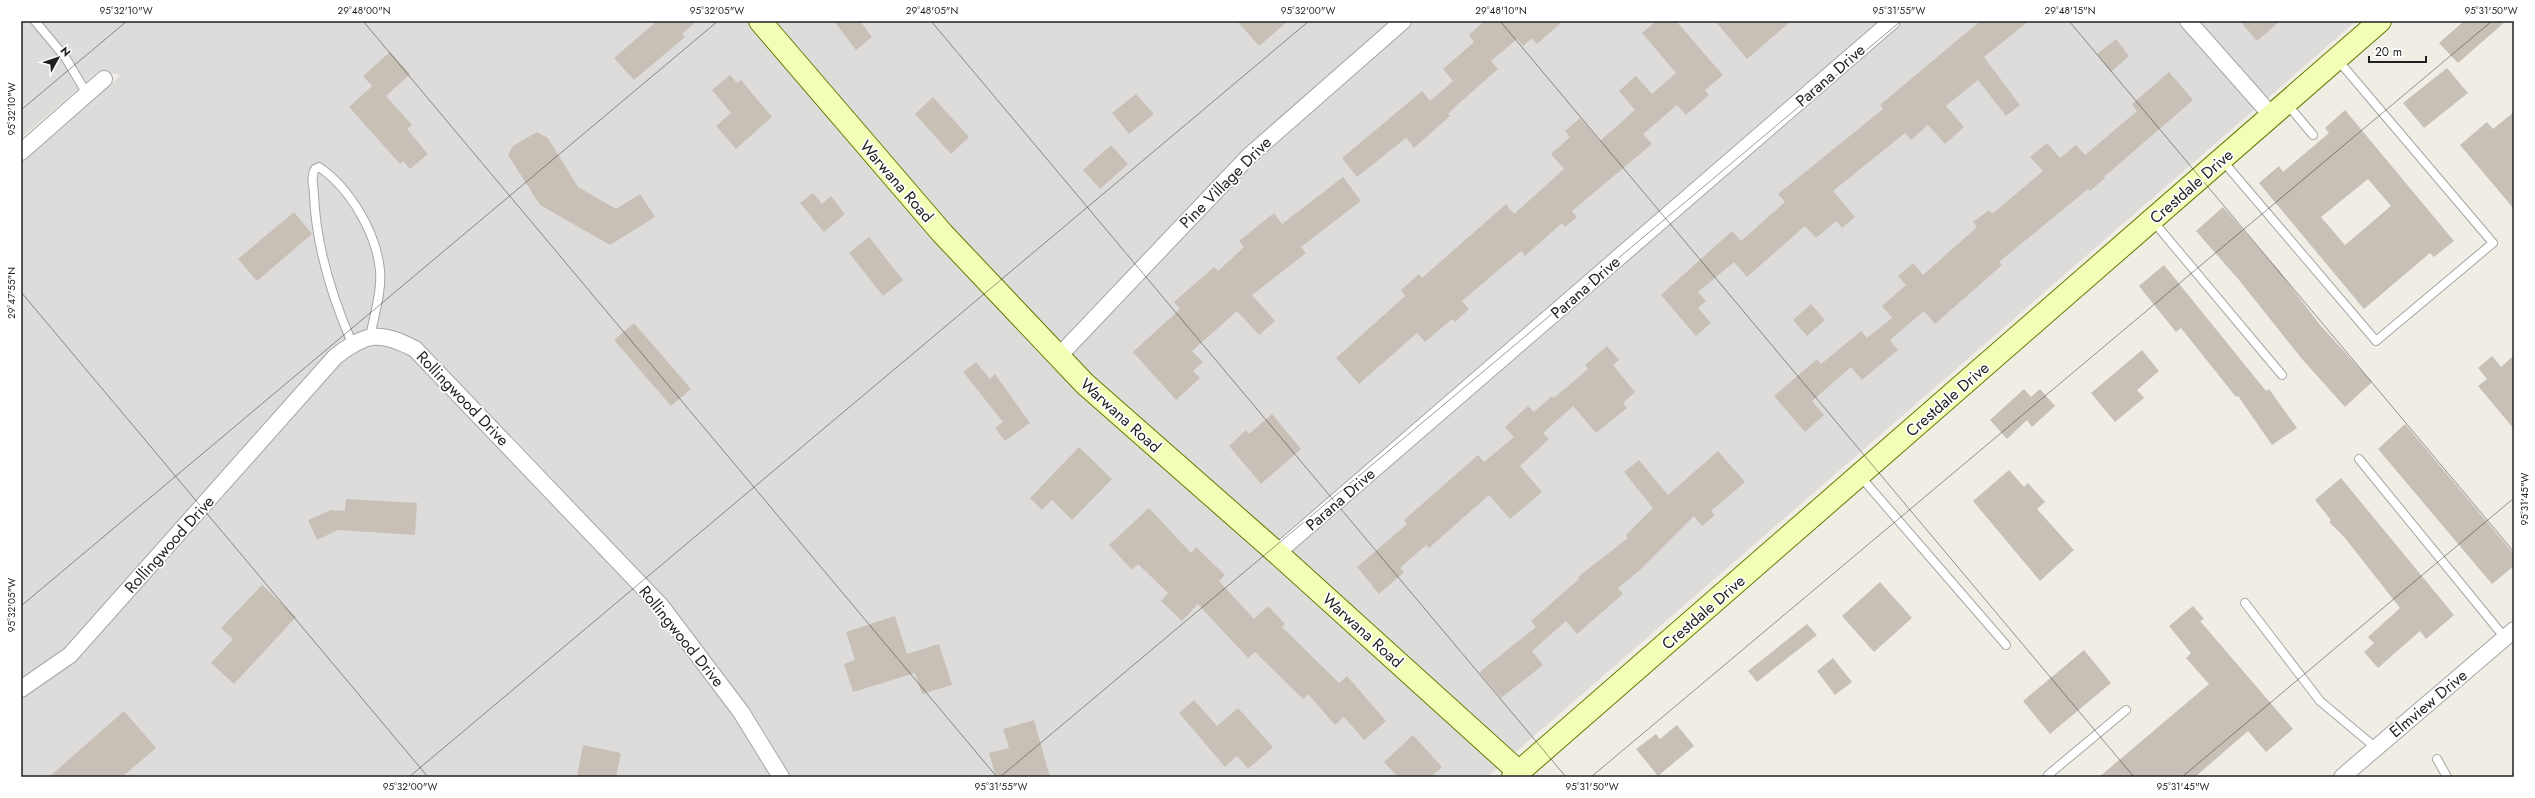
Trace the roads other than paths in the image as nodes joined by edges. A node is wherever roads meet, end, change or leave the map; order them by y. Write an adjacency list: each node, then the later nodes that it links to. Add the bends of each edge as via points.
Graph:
1 (35, 21): 9 (lane, via 65,57)
2 (760, 21): 17 (street, Warwana Road, via 942,233)
3 (1403, 21): 17 (street, Pine Village Drive, via 1249,156)
4 (1892, 21): 21 (street, Parana Drive)
5 (2188, 21): 10 (street)
6 (2380, 21): 7 (street, Crestdale Drive)
7 (2337, 59): 10 (street, Crestdale Drive); 13 (lane, via 2493,243 2376,341)
8 (104, 79): 9 (street)
9 (88, 94): 12 (street)
10 (2279, 110): 11 (lane); 13 (street, Crestdale Drive)
11 (2314, 135)
12 (21, 152)
13 (2221, 159): 14 (street, Crestdale Drive)
14 (2153, 220): 18 (lane); 20 (street, Crestdale Drive)
15 (370, 337): 16 (street, Rollingwood Drive); 16 (lane, via 380,272 376,248 368,228 339,186 319,167 312,174 314,211 331,287); 30 (street, Rollingwood Drive, via 391,336 415,349 656,601 725,689)
16 (352, 343): 25 (street, Rollingwood Drive, via 335,357 70,655)
17 (1059, 356): 21 (street, Warwana Road, via 1086,384)
18 (2282, 375)
19 (2358, 459): 23 (lane)
20 (1860, 475): 24 (lane); 29 (street, Crestdale Drive)
21 (1278, 553): 29 (street, Warwana Road)
22 (2245, 603): 27 (lane, via 2320,701)
23 (2509, 634): 27 (street, Elmview Drive)
24 (2006, 645)
25 (21, 689)
26 (2126, 710): 31 (lane, via 2048,774)
27 (2376, 748): 32 (street, Elmview Drive)
28 (2437, 759): 33 (lane)
29 (1516, 774)
30 (781, 777)
31 (2051, 777)
32 (2342, 777)
33 (2447, 777)

